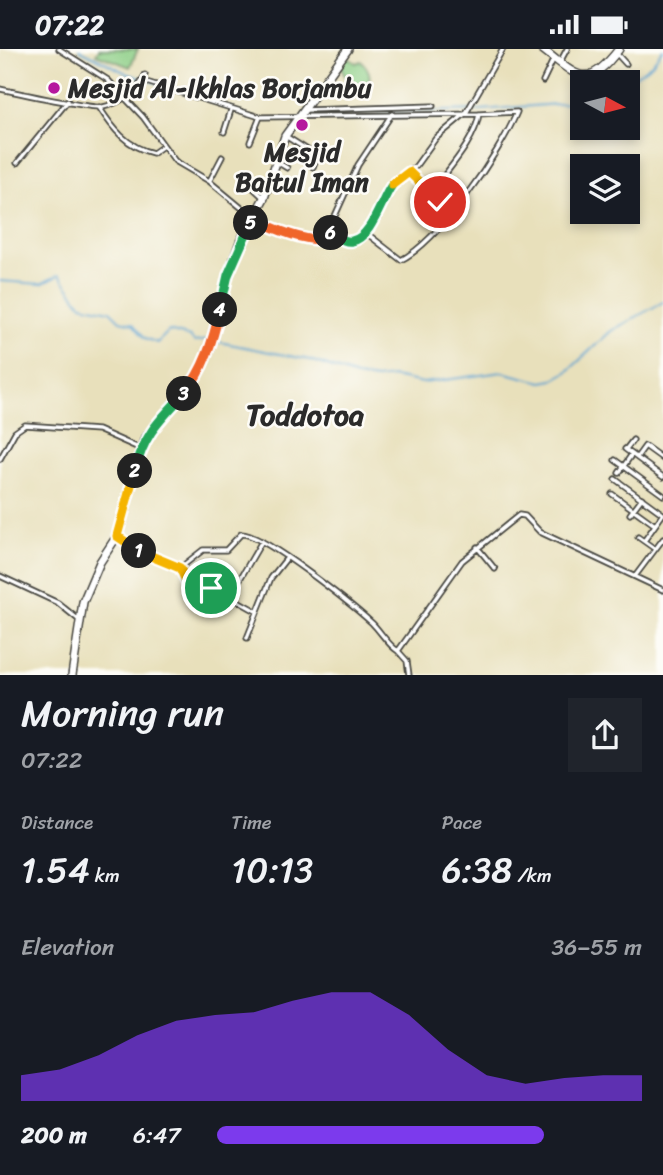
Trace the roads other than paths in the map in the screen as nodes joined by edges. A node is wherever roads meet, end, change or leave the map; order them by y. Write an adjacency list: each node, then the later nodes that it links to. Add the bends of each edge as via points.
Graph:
1 (59, 49): 11 (street, via 106,78)
2 (348, 49): 17 (main road)
3 (503, 49): 16 (street)
4 (542, 49): 7 (main road)
5 (568, 49): 7 (street)
6 (617, 51): 7 (main road, via 593,75 575,73); 8 (street)
7 (556, 61): 9 (street)
8 (626, 64)
9 (543, 81)
10 (0, 89): 12 (street)
11 (126, 97): 14 (street); 15 (street, via 144,78); 24 (street)
12 (68, 101): 14 (street); 27 (street)
13 (433, 106): 17 (street)
14 (99, 107): 24 (street, via 133,147 153,153)
15 (230, 110): 20 (street); 21 (street)
16 (467, 111): 18 (street); 19 (street); 30 (street, via 436,138)
17 (299, 114): 18 (street); 20 (street); 22 (main road)
18 (391, 114): 37 (street, via 358,165)
19 (479, 114): 33 (street, via 462,149); 38 (street, via 517,112 493,157 438,230 403,260)
20 (260, 117): 23 (street)
21 (225, 132)
22 (285, 136): 26 (main road); 28 (street, via 317,156)
23 (250, 142)
24 (163, 146): 31 (street, via 176,162)
25 (222, 157): 31 (street)
26 (275, 161): 29 (street); 34 (main road)
27 (18, 163)
28 (313, 167)
29 (287, 168)
30 (409, 172): 33 (street); 38 (street, via 389,188)
31 (209, 181): 36 (street)
32 (251, 187): 34 (street)
33 (431, 193): 35 (street)
34 (264, 198): 36 (main road)
35 (440, 202)
36 (253, 218): 37 (street, via 317,240 324,240); 40 (main road, via 228,275 212,341 198,374 152,427)
37 (328, 231): 38 (street, via 350,241)
38 (365, 232)
39 (633, 440): 41 (street, via 625,449)
40 (141, 449): 42 (street, via 94,429 25,425 15,432); 56 (main road)
41 (635, 456): 43 (street, via 645,446); 45 (street); 47 (street)
42 (0, 459)
43 (663, 459)
44 (615, 460): 45 (street)
45 (624, 466): 46 (street); 50 (street)
46 (619, 473)
47 (663, 477)
48 (615, 479): 51 (street)
49 (612, 494): 52 (street)
50 (663, 495)
51 (642, 498): 52 (street); 53 (street)
52 (634, 510): 54 (street); 55 (street)
53 (663, 514): 55 (street)
54 (631, 515)
55 (655, 525): 60 (street)
56 (117, 536): 64 (street); 75 (main road, via 100,562)
57 (638, 537): 60 (street)
58 (663, 539): 62 (street)
59 (262, 541): 63 (street); 64 (street, via 243,533 226,550 203,550); 69 (street)
60 (644, 541): 62 (street)
61 (477, 547): 65 (street); 66 (street, via 522,515 540,532); 77 (street, via 447,578)
62 (655, 549): 66 (street)
63 (286, 559): 74 (street); 77 (street, via 345,600)
64 (180, 568): 70 (street, via 189,587 198,590)
65 (495, 569)
66 (636, 575): 71 (street)
67 (0, 576): 75 (street, via 52,600)
68 (214, 576): 70 (street)
69 (240, 579)
70 (204, 584): 72 (street)
71 (663, 590)
72 (218, 592)
73 (238, 601): 74 (street)
74 (256, 611): 76 (street)
75 (79, 620): 78 (main road)
76 (247, 638)
77 (398, 651): 79 (street, via 407,661)
78 (72, 674)
79 (409, 674)

